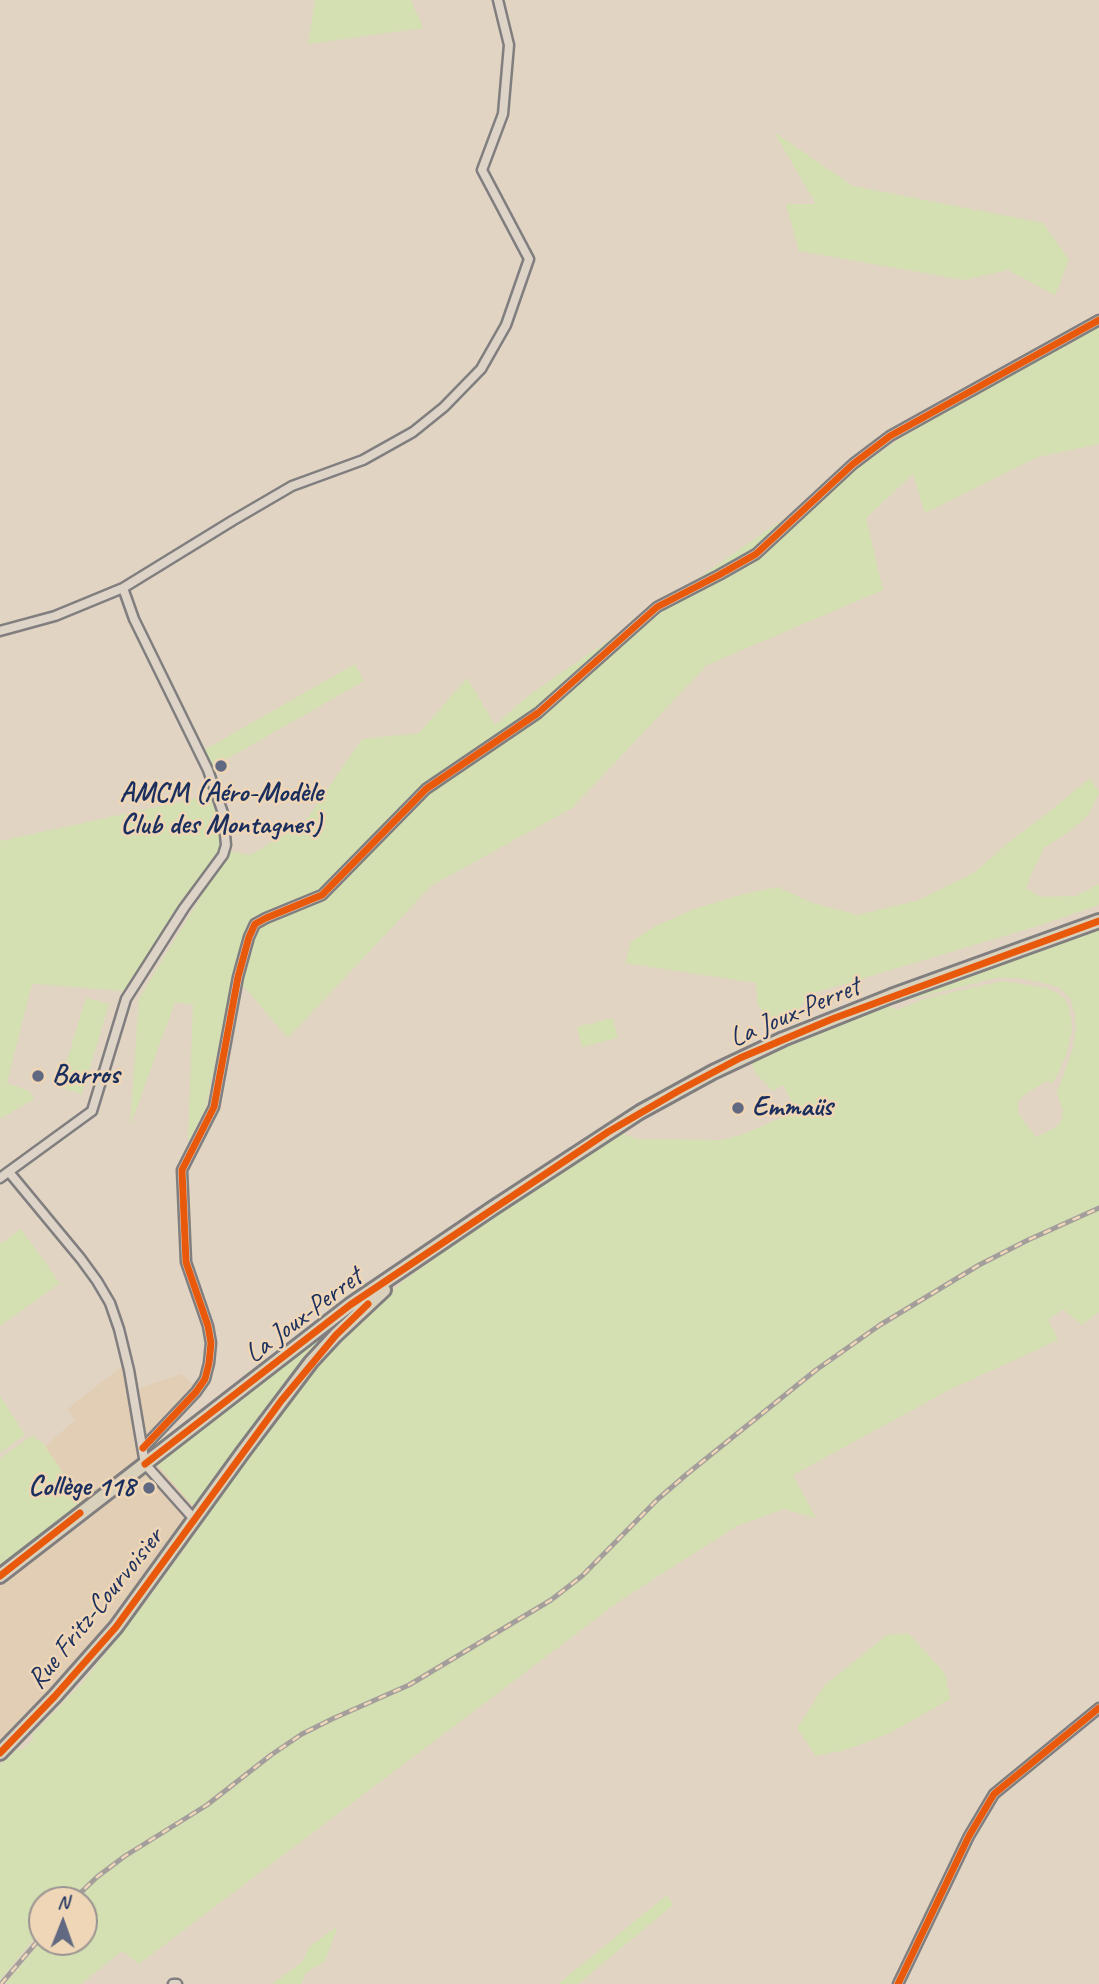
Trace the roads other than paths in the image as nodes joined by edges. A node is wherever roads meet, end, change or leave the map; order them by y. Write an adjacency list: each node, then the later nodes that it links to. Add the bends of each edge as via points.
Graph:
1 (498, 0): 3 (street, via 509,45 503,114 482,170 529,259 506,325 481,369 413,432 363,460 292,486)
2 (1099, 320): 9 (street, via 890,436 756,554 657,607 538,713 426,789 322,895 255,925 238,977 214,1107 182,1170 186,1262 208,1326 209,1363 200,1386)
3 (122, 588): 4 (street); 6 (street, via 208,771 223,813 226,845 126,999 92,1111)
4 (0, 631)
5 (1099, 920): 8 (main road, La Joux-Perret, via 832,1018 731,1063 608,1132)
6 (9, 1172): 7 (street); 9 (street, via 81,1259 110,1303 125,1352)
7 (0, 1178)
8 (424, 1256): 10 (main road, La Joux-Perret, via 350,1305); 11 (main road, La Joux-Perret, via 355,1315 312,1362)
9 (143, 1448): 10 (street)
10 (145, 1464): 11 (street); 12 (main road, La Joux-Perret)
11 (194, 1519): 14 (main road, Rue Fritz-Courvoisier, via 116,1627)
12 (0, 1576)
13 (1099, 1708): 15 (street, via 994,1794)
14 (0, 1753)
15 (898, 1984)

